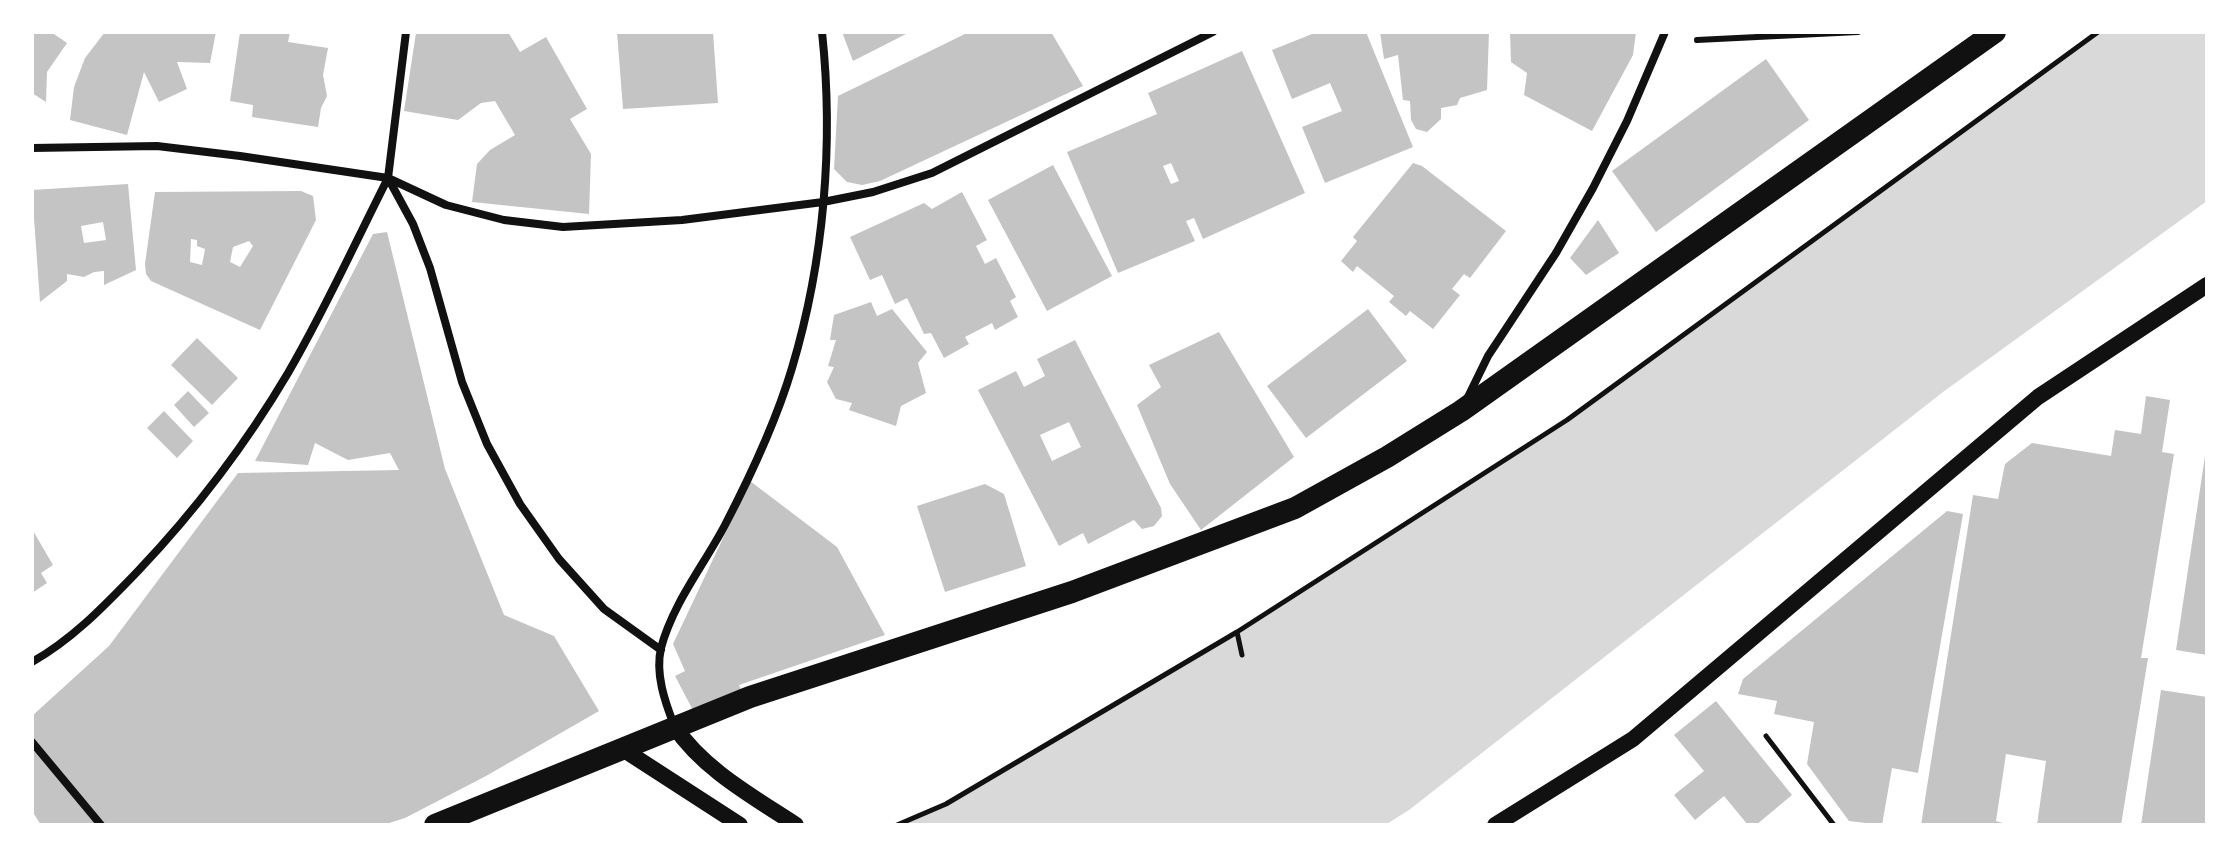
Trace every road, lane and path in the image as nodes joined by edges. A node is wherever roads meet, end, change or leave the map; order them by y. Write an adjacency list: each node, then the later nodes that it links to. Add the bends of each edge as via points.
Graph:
1 (406, 32): 11 (street)
2 (822, 32): 12 (street, via 828,139)
3 (1213, 32): 12 (street, via 932,173)
4 (1665, 32): 14 (street, via 1593,188 1488,356)
5 (1858, 32): 8 (lane)
6 (1995, 32): 14 (highway)
7 (2098, 32): 15 (path, via 1567,420)
8 (1731, 35): 9 (lane)
9 (1697, 40)
10 (32, 148): 11 (street, via 157,146)
11 (388, 178): 12 (street, via 446,205 504,220 563,227 682,220); 16 (street, via 430,268 462,382 487,444 520,504 604,609); 18 (street, via 324,308 247,437 102,609)
12 (823, 202): 16 (street, via 814,283 786,386 725,525)
13 (2207, 285): 28 (main road, via 2038,397 1633,739)
14 (1461, 411): 19 (highway, via 1295,508 1086,587)
15 (1237, 632): 17 (path); 27 (path, via 946,804)
16 (661, 650): 19 (street, via 660,676)
17 (1242, 655)
18 (32, 662)
19 (674, 726): 22 (highway); 26 (main road, via 698,756)
20 (1766, 736): 29 (path)
21 (32, 742): 23 (street)
22 (621, 748): 24 (highway); 25 (main road)
23 (101, 825)
24 (435, 825)
25 (740, 825)
26 (796, 825)
27 (897, 825)
28 (1495, 825)
29 (1834, 825)

